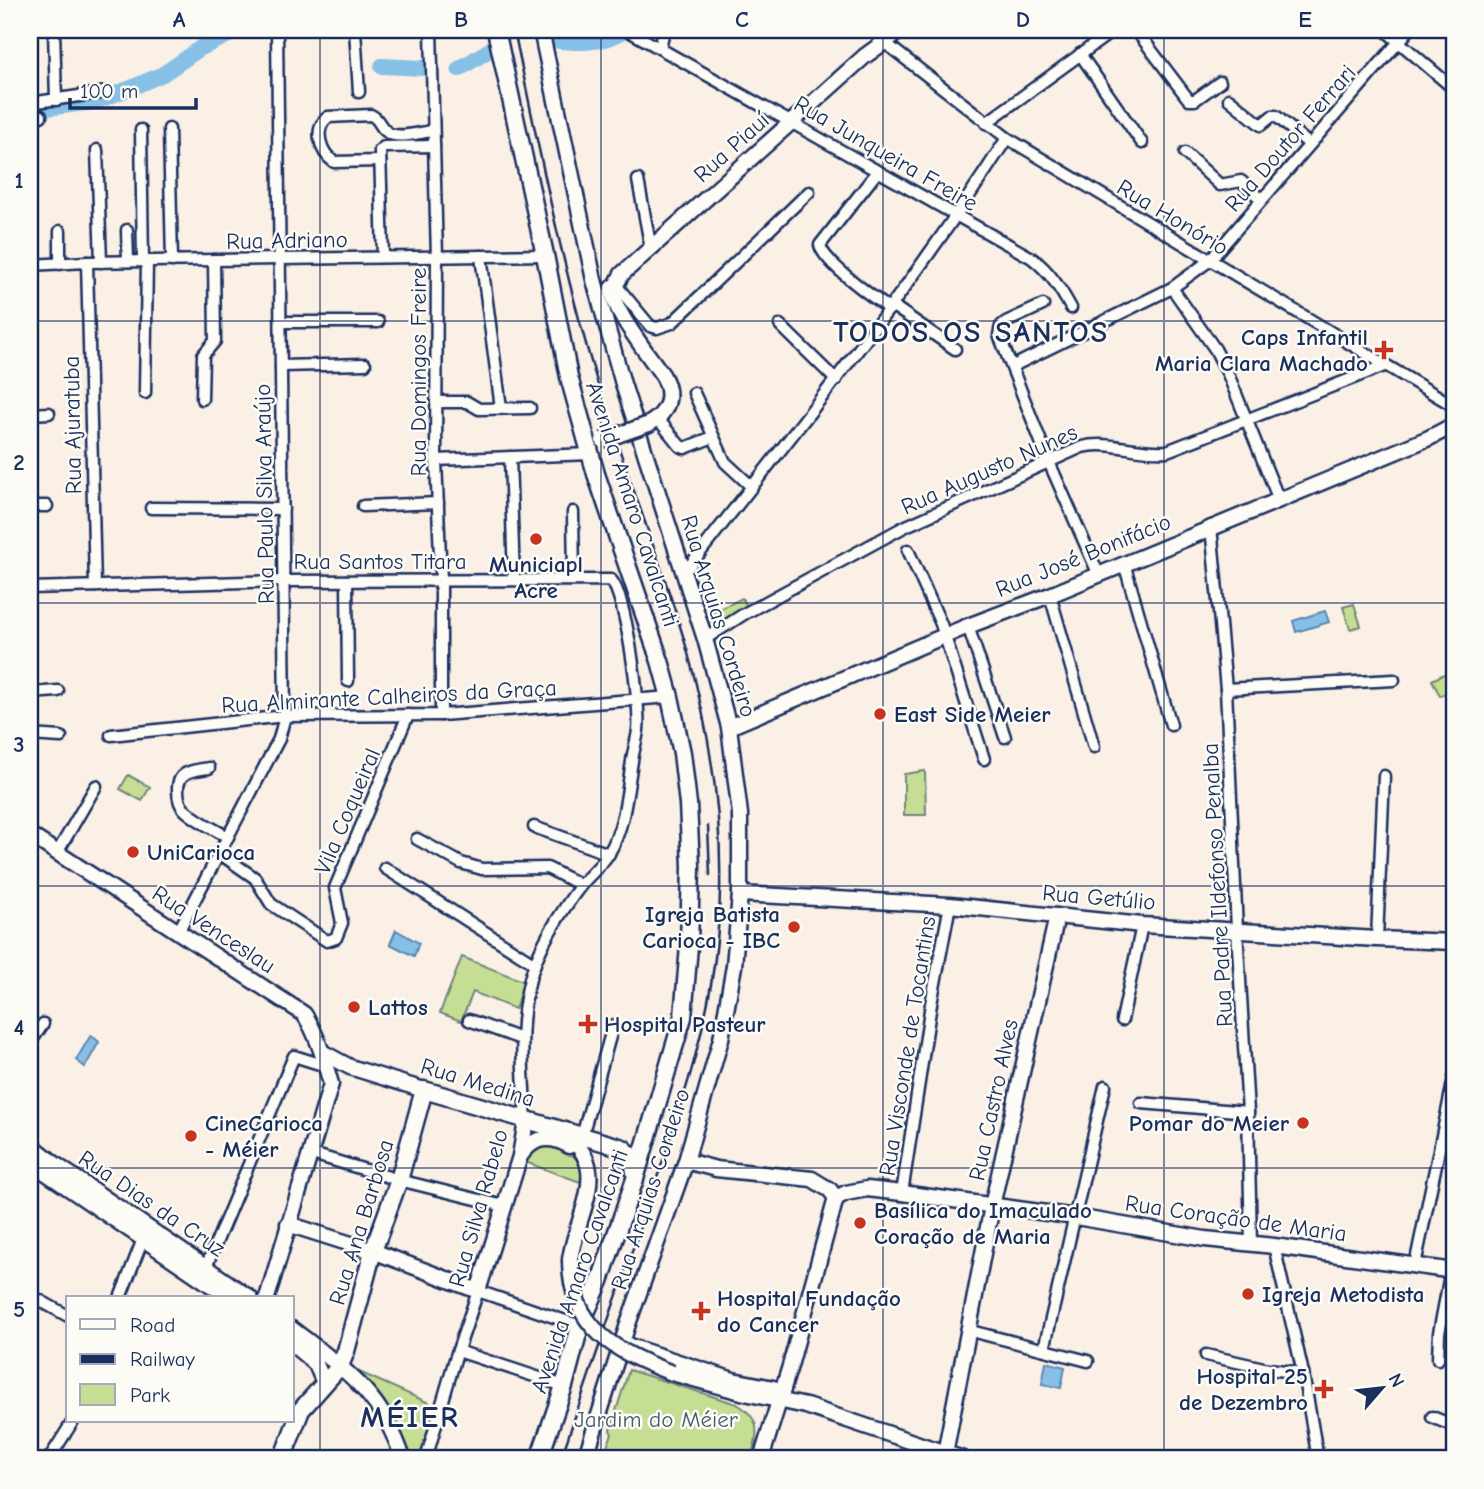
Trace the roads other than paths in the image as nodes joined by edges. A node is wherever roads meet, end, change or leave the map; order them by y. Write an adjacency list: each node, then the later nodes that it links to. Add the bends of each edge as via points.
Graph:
1 (54, 30): 22 (street)
2 (277, 30): 48 (street, Rua Paulo Silva Araújo)
3 (355, 30): 20 (street)
4 (431, 30): 28 (street, Rua Domingos Freire)
5 (496, 30): 44 (main road, Avenida Amaro Cavalcanti)
6 (541, 30): 58 (street, Rua Arquias Cordeiro)
7 (627, 30): 15 (street, Rua Junqueira Freire)
8 (664, 30): 15 (street)
9 (1114, 30): 16 (street)
10 (1136, 30): 17 (street, via 1189,100)
11 (1385, 30): 14 (street)
12 (1409, 30): 14 (street, Rua Doutor Ferrari)
13 (888, 35): 24 (street, Rua Piauí); 25 (street, Rua Honório)
14 (1398, 42): 18 (street); 31 (street, Rua Doutor Ferrari)
15 (660, 48): 24 (street, Rua Junqueira Freire)
16 (1080, 54): 25 (street); 30 (street)
17 (1220, 82)
18 (1454, 89)
19 (107, 92): 22 (street)
20 (359, 92)
21 (1230, 99): 31 (street, via 1261,125 1276,116)
22 (56, 100): 23 (street)
23 (30, 103)
24 (793, 122): 36 (street, Rua Junqueira Freire); 43 (street, Rua Piauí)
25 (986, 123): 29 (street, Rua Honório)
26 (169, 129): 52 (street)
27 (141, 130): 51 (street)
28 (433, 131): 32 (street, Rua Domingos Freire); 35 (street, via 393,135 372,115 323,121 323,150 334,162)
29 (1007, 138): 40 (street); 53 (street, Rua Honório)
30 (1142, 143)
31 (1308, 144): 39 (street, Rua Doutor Ferrari)
32 (434, 146): 35 (street, via 384,147); 47 (street, Rua Domingos Freire)
33 (97, 150): 55 (street)
34 (1185, 153): 39 (street, via 1214,182 1241,181)
35 (380, 161): 46 (street)
36 (878, 171): 40 (street, Rua Junqueira Freire); 63 (street, via 823,239 820,249 848,277)
37 (638, 180): 43 (street)
38 (809, 192): 59 (street, via 672,323 650,326)
39 (1261, 199): 53 (street, Rua Doutor Ferrari)
40 (957, 217): 63 (street); 64 (street, Rua Junqueira Freire, via 1046,269)
41 (127, 230): 50 (street)
42 (60, 231): 56 (street)
43 (651, 249): 59 (street, Rua Piauí)
44 (545, 255): 45 (street, Rua Adriano); 88 (main road, Avenida Amaro Cavalcanti, via 561,346)
45 (481, 256): 47 (street, Rua Adriano); 80 (street)
46 (383, 257): 47 (street, Rua Adriano); 48 (street, Rua Adriano)
47 (436, 257): 78 (street, Rua Domingos Freire)
48 (280, 259): 49 (street, Rua Adriano); 65 (street, Rua Paulo Silva Araújo)
49 (214, 260): 52 (street, Rua Adriano); 77 (street, via 215,341 204,355)
50 (128, 261): 51 (street, Rua Adriano); 55 (street, Rua Adriano)
51 (145, 261): 52 (street, Rua Adriano); 75 (street)
52 (172, 261)
53 (1209, 261): 60 (street, Rua Doutor Ferrari); 73 (street, Rua Honório)
54 (87, 262): 55 (street, Rua Adriano); 56 (street, Rua Adriano); 112 (street, Rua Ajuratuba)
55 (101, 262)
56 (60, 264): 57 (street, Rua Adriano)
57 (30, 265)
58 (594, 280): 59 (street); 68 (street, Rua Arquias Cordeiro)
59 (614, 286): 62 (street, via 611,294)
60 (1172, 288): 72 (street, Rua Doutor Ferrari); 84 (street, via 1215,349)
61 (1043, 305): 72 (street, via 999,330)
62 (616, 307): 68 (street, via 608,313); 85 (street, via 666,382 667,408)
63 (892, 308): 69 (street); 74 (street)
64 (1071, 309)
65 (281, 322): 66 (street); 71 (street, Rua Paulo Silva Araújo)
66 (378, 322)
67 (780, 325): 74 (street)
68 (610, 340): 104 (street, Rua Arquias Cordeiro)
69 (955, 348)
70 (365, 364): 71 (street)
71 (281, 366): 99 (street, Rua Paulo Silva Araújo)
72 (1013, 366): 91 (street)
73 (1384, 366): 79 (street, Rua Honório); 84 (street, Rua Augusto Nunes)
74 (836, 380): 92 (street)
75 (145, 393)
76 (694, 393): 87 (street)
77 (202, 399)
78 (436, 402): 80 (street); 90 (street, Rua Domingos Freire)
79 (1454, 406)
80 (501, 408): 81 (street)
81 (530, 408)
82 (49, 413): 83 (street)
83 (30, 414)
84 (1247, 419): 91 (street, Rua Augusto Nunes, via 1167,451 1088,445); 93 (street)
85 (653, 421): 87 (street, via 685,448); 88 (street, bridge)
86 (1454, 425): 93 (street, Rua José Bonifácio)
87 (713, 437): 92 (street, via 725,462)
88 (594, 446): 89 (street); 123 (main road, Avenida Amaro Cavalcanti)
89 (510, 457): 90 (street); 106 (street)
90 (436, 460): 94 (street, Rua Domingos Freire)
91 (1049, 461): 105 (street); 117 (street, Rua Augusto Nunes, via 876,541)
92 (752, 487): 104 (street)
93 (1279, 500): 101 (street, Rua José Bonifácio)
94 (438, 503): 97 (street); 109 (street, Rua Domingos Freire)
95 (30, 506): 96 (street)
96 (47, 506)
97 (363, 506)
98 (151, 508): 99 (street)
99 (283, 509): 110 (street, Rua Paulo Silva Araújo)
100 (573, 513): 107 (street)
101 (1211, 526): 103 (street, Rua José Bonifácio); 120 (street, Rua Padre Ildefonso Penalba)
102 (908, 550): 116 (street)
103 (1124, 563): 105 (street, Rua José Bonifácio); 128 (street)
104 (684, 573): 117 (street, Rua Arquias Cordeiro)
105 (1098, 573): 114 (street, Rua José Bonifácio)
106 (514, 579): 107 (street, Rua Santos Titara); 109 (street, Rua Santos Titara)
107 (574, 579): 108 (street, Rua Santos Titara)
108 (605, 579): 124 (street, Rua Silva Rabelo, via 611,580 620,594)
109 (441, 580): 111 (street, Rua Santos Titara); 126 (street, Rua Domingos Freire)
110 (284, 581): 111 (street, Rua Santos Titara); 112 (street, Rua Santos Titara); 127 (street, Rua Paulo Silva Araújo)
111 (347, 581): 119 (street)
112 (95, 586): 113 (street, Rua Santos Titara)
113 (30, 588)
114 (1050, 595): 115 (street, Rua José Bonifácio); 134 (street)
115 (968, 626): 116 (street, Rua José Bonifácio); 133 (street)
116 (945, 635): 129 (street, Rua José Bonifácio); 135 (street)
117 (705, 639): 129 (street, Rua Arquias Cordeiro)
118 (1394, 680): 120 (street)
119 (348, 681)
120 (1226, 689): 152 (street, Rua Padre Ildefonso Penalba)
121 (58, 691): 122 (street)
122 (30, 693)
123 (670, 697): 124 (street, Rua Almirante Calheiros da Graça); 157 (main road, Avenida Amaro Cavalcanti, via 689,816 690,932)
124 (637, 701): 126 (street, Rua Almirante Calheiros da Graça); 145 (street, Rua Silva Rabelo, via 638,728 625,803)
125 (408, 715): 126 (street, Rua Almirante Calheiros da Graça); 127 (street, Rua Almirante Calheiros da Graça); 144 (street, Vila Coqueiral, via 335,888 342,923 336,938 327,941 271,904 248,872)
126 (442, 715)
127 (285, 716): 131 (street, Rua Almirante Calheiros da Graça); 141 (street, Rua Paulo Silva Araújo, via 279,738)
128 (1171, 725)
129 (729, 726): 148 (street, Rua Arquias Cordeiro, via 740,814)
130 (30, 735): 132 (street)
131 (111, 736)
132 (61, 737)
133 (1005, 737)
134 (1094, 747)
135 (984, 759)
136 (209, 768): 141 (street, via 181,777 178,799 188,813)
137 (1384, 776): 154 (street)
138 (96, 786): 143 (street)
139 (534, 827): 145 (street)
140 (30, 835): 143 (street, Rua Venceslau)
141 (228, 837): 144 (street, Rua Paulo Silva Araújo)
142 (417, 839): 147 (street, via 472,867 539,867)
143 (57, 853): 153 (street, Rua Venceslau)
144 (219, 853): 153 (street, Rua Paulo Silva Araújo)
145 (609, 854): 147 (street, Rua Silva Rabelo)
146 (385, 868): 156 (street)
147 (581, 885): 156 (street, Rua Silva Rabelo)
148 (740, 894): 149 (street, Rua Getúlio); 185 (street, Rua Arquias Cordeiro, via 721,1039)
149 (950, 905): 150 (street, Rua Getúlio); 189 (street, Rua Visconde de Tocantins)
150 (1057, 916): 151 (street, Rua Getúlio); 192 (street, Rua Castro Alves)
151 (1142, 925): 152 (street, Rua Getúlio); 159 (street)
152 (1237, 930): 154 (street, Rua Getúlio); 174 (street, Rua Padre Ildefonso Penalba)
153 (178, 932): 165 (street, Rua Venceslau, via 304,1014)
154 (1377, 939): 155 (street, Rua Getúlio)
155 (1454, 942)
156 (535, 964): 162 (street, Rua Silva Rabelo)
157 (684, 995): 163 (main road, Avenida Amaro Cavalcanti); 167 (main road, Avenida Amaro Cavalcanti, via 683,1017)
158 (469, 1020): 162 (street)
159 (1122, 1020)
160 (43, 1024): 164 (street)
161 (613, 1026): 179 (street)
162 (521, 1039): 175 (street, Rua Silva Rabelo)
163 (668, 1040): 167 (main road); 172 (main road, Avenida Amaro Cavalcanti)
164 (30, 1043)
165 (324, 1059): 166 (street, Rua Medina); 169 (street, Rua Venceslau); 200 (street, Rua Medina, via 295,1056)
166 (350, 1067): 169 (street); 171 (street, Rua Medina)
167 (666, 1077): 172 (main road, Avenida Amaro Cavalcanti)
168 (1454, 1078): 177 (street)
169 (331, 1084): 182 (street)
170 (1105, 1086): 193 (street)
171 (424, 1090): 175 (main road, Rua Medina); 188 (main road, Rua Ana Barbosa)
172 (658, 1096): 176 (main road, Avenida Amaro Cavalcanti)
173 (1141, 1103): 174 (street)
174 (1248, 1112): 196 (street, Rua Padre Ildefonso Penalba)
175 (526, 1121): 178 (main road, Rua Medina); 183 (street, Rua Silva Rabelo)
176 (651, 1126): 181 (main road, via 638,1143); 187 (main road, Avenida Amaro Cavalcanti)
177 (1450, 1126): 199 (street)
178 (553, 1128): 179 (main road, Rua Medina); 184 (street, via 573,1140)
179 (582, 1136): 181 (main road, Rua Medina)
180 (30, 1144): 200 (street, Rua Dias da Cruz)
181 (623, 1148): 187 (main road, via 635,1161)
182 (309, 1153): 188 (street); 194 (street)
183 (520, 1156): 184 (street, via 533,1142 552,1138); 191 (street, Rua Silva Rabelo)
184 (587, 1161): 224 (street, bridge, via 591,1180 570,1260 578,1304 587,1321 623,1353 672,1373)
185 (686, 1161): 190 (street, via 716,1169 812,1179); 212 (street, Rua Arquias Cordeiro)
186 (30, 1162): 195 (street, Rua Dias da Cruz)
187 (635, 1179): 209 (main road, Avenida Amaro Cavalcanti)
188 (399, 1180): 191 (street); 198 (main road, Rua Ana Barbosa)
189 (902, 1193): 190 (street, Rua Coração de Maria, via 867,1189); 192 (street, Rua Coração de Maria)
190 (836, 1198): 220 (street)
191 (504, 1206): 202 (street, Rua Silva Rabelo)
192 (992, 1206): 193 (street, Rua Coração de Maria); 210 (street, Rua Castro Alves)
193 (1076, 1217): 196 (street, Rua Coração de Maria); 214 (street)
194 (288, 1224): 198 (street); 207 (street)
195 (143, 1239): 204 (street); 205 (street, Rua Dias da Cruz)
196 (1251, 1243): 197 (street, Rua Coração de Maria)
197 (1274, 1246): 199 (street, Rua Coração de Maria); 221 (street)
198 (373, 1251): 202 (street); 219 (main road, Rua Ana Barbosa)
199 (1415, 1265): 201 (street, Rua Coração de Maria)
200 (206, 1267): 206 (street, Rua Dias da Cruz)
201 (1453, 1270): 217 (street)
202 (478, 1291): 209 (street); 215 (street, Rua Silva Rabelo)
203 (30, 1294): 208 (street)
204 (121, 1296)
205 (227, 1296)
206 (247, 1296)
207 (268, 1296)
208 (66, 1315)
209 (580, 1326): 223 (main road, Avenida Amaro Cavalcanti)
210 (967, 1330): 214 (street); 230 (street, Rua Castro Alves)
211 (294, 1331): 219 (street)
212 (623, 1344): 224 (street); 236 (street, Rua Arquias Cordeiro)
213 (294, 1346): 222 (street, via 316,1364)
214 (1044, 1349): 218 (street)
215 (458, 1351): 223 (street); 234 (street, Rua Silva Rabelo)
216 (1206, 1355): 221 (street)
217 (1438, 1359)
218 (1088, 1361)
219 (340, 1366): 222 (main road); 233 (street, via 379,1408)
220 (790, 1366): 224 (street); 224 (street)
221 (1303, 1373): 239 (street)
222 (324, 1384): 225 (main road)
223 (564, 1386): 235 (main road, Avenida Amaro Cavalcanti)
224 (772, 1397): 230 (street); 237 (street)
225 (297, 1408)
226 (1432, 1417): 229 (street)
227 (72, 1422): 231 (street)
228 (293, 1422): 232 (main road)
229 (1454, 1426)
230 (947, 1457): 238 (street)
231 (49, 1459)
232 (282, 1459)
233 (402, 1459)
234 (426, 1459)
235 (539, 1459)
236 (585, 1459)
237 (761, 1459)
238 (963, 1459)
239 (1318, 1459)

